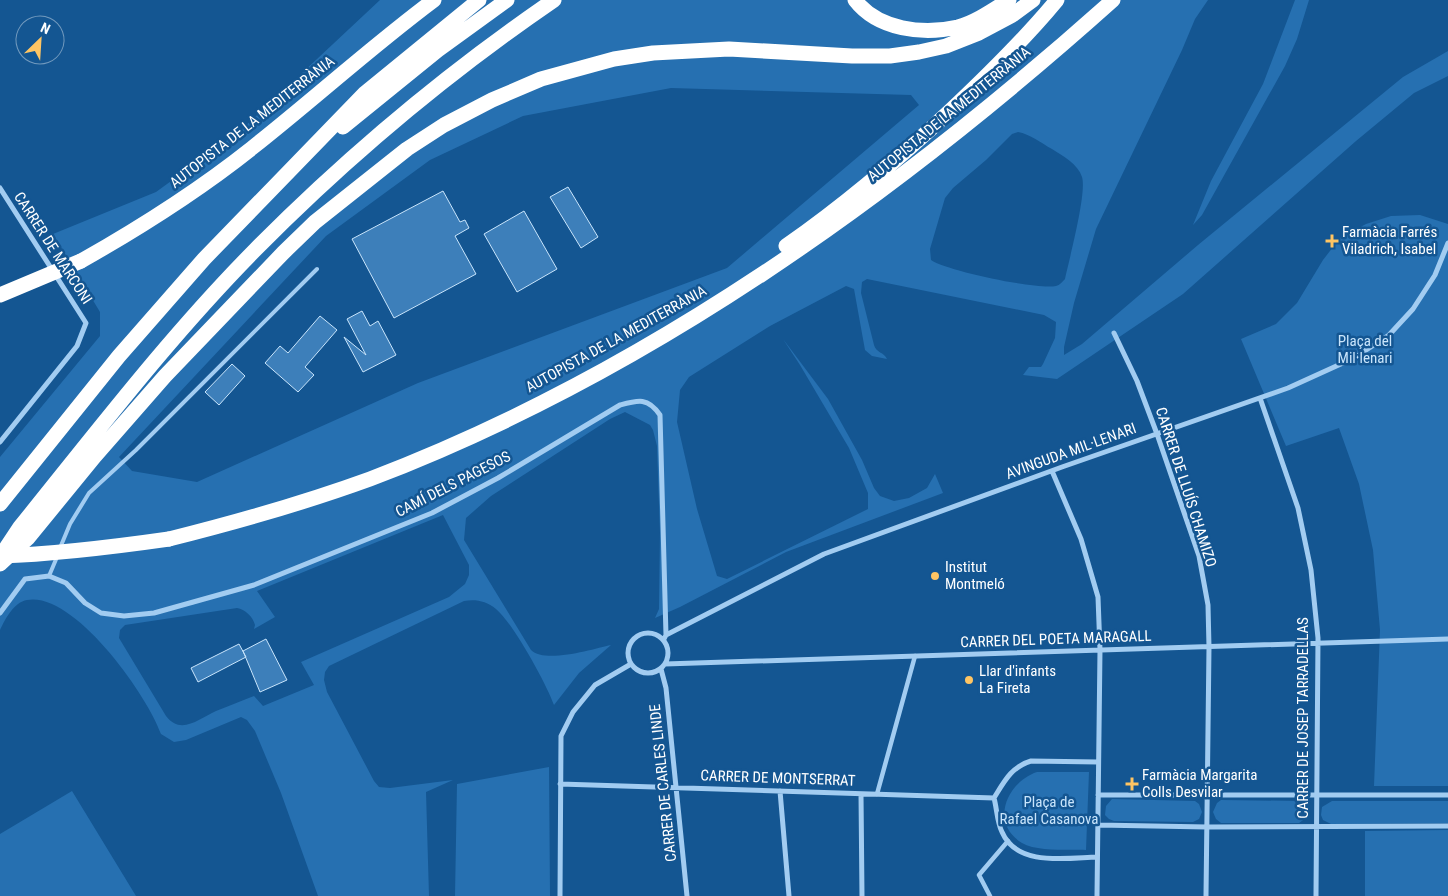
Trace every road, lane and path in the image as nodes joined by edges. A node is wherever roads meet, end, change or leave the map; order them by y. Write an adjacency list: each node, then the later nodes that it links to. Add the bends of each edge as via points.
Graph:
1 (434, 0): 14 (highway, AUTOPISTA DE LA MEDITERRÀNIA, bridge, via 252,148 144,225 81,261)
2 (479, 0): 10 (highway, via 365,93)
3 (507, 0): 10 (highway, via 438,50)
4 (554, 0): 22 (highway, via 418,101 330,177 266,239 156,359 20,527)
5 (855, 0): 6 (highway, via 886,23 922,30 959,26)
6 (1009, 0)
7 (1033, 0): 23 (highway, via 979,33 919,52 852,56 729,49 652,53 614,60 541,79 444,125 407,149 315,222 283,253 165,376 28,538)
8 (1057, 0): 16 (highway, via 984,78 858,193 820,223)
9 (1113, 0): 16 (highway, AUTOPISTA DE LA MEDITERRÀNIA, via 973,119 857,209 696,316)
10 (292, 169): 21 (highway, via 204,259 119,356)
11 (0, 188): 19 (street, CARRER DE MARCONI, via 86,323 77,346)
12 (1448, 243): 17 (street, AVINGUDA MIL·LENARI, via 1435,275 1413,309 1388,335 1354,358)
13 (317, 269): 24 (lane, via 89,493 70,524)
14 (0, 295)
15 (1114, 333): 18 (street, CARRER DE LLUÍS CHAMIZO, via 1138,381)
16 (574, 386): 22 (highway, AUTOPISTA DE LA MEDITERRÀNIA, bridge, via 461,441 370,479 288,507 169,539 54,554)
17 (1260, 398): 18 (street, AVINGUDA MIL·LENARI); 28 (street, CARRER DE JOSEP TARRADELLAS, via 1298,508 1311,570)
18 (1157, 434): 20 (street, AVINGUDA MIL·LENARI); 29 (street, CARRER DE LLUÍS CHAMIZO, via 1199,556 1208,605)
19 (0, 442)
20 (1052, 471): 26 (street, AVINGUDA MIL·LENARI, via 824,554); 30 (street, via 1081,539 1098,597)
21 (0, 504)
22 (0, 557)
23 (0, 564)
24 (49, 576): 25 (street, via 25,579); 26 (street, CAMÍ DELS PAGESOS, via 66,583 85,603 102,614 124,616 154,613 254,585 432,512 498,478 620,405 647,402 660,415)
25 (0, 613)
26 (665, 637): 32 (street, via 651,632 638,635 629,647); 33 (street, via 668,657)
27 (1448, 639): 28 (street, CARRER DEL POETA MARAGALL)
28 (1318, 643): 29 (street, CARRER DEL POETA MARAGALL); 42 (street, CARRER DE JOSEP TARRADELLAS)
29 (1209, 647): 30 (street, CARRER DEL POETA MARAGALL); 41 (street, CARRER DE LLUÍS CHAMIZO)
30 (1100, 650): 31 (street, CARRER DEL POETA MARAGALL); 35 (street)
31 (916, 656): 33 (street, CARRER DEL POETA MARAGALL); 40 (street)
32 (631, 664): 34 (street, via 642,672); 36 (street, via 595,685 573,712 561,736)
33 (665, 664): 34 (street)
34 (660, 669): 37 (street, CARRER DE CARLES LINDE, via 666,688)
35 (1098, 762): 43 (street); 45 (street, via 1031,761 1021,764 1011,772)
36 (560, 784): 37 (street, CARRER DE MONTSERRAT); 52 (street)
37 (676, 788): 38 (street, CARRER DE MONTSERRAT); 53 (street, CARRER DE CARLES LINDE)
38 (780, 791): 39 (street, CARRER DE MONTSERRAT); 54 (street)
39 (861, 794): 40 (street, CARRER DE MONTSERRAT); 55 (street)
40 (877, 794): 45 (street, CARRER DE MONTSERRAT)
41 (1207, 794): 42 (street); 43 (street); 48 (street, CARRER DE LLUÍS CHAMIZO)
42 (1317, 794): 44 (street); 49 (street, CARRER DE JOSEP TARRADELLAS)
43 (1098, 795): 46 (street)
44 (1448, 795)
45 (994, 798): 50 (street, via 1002,832)
46 (1098, 825): 48 (street); 51 (street)
47 (1448, 826): 49 (street)
48 (1207, 827): 49 (street); 58 (street, CARRER DE LLUÍS CHAMIZO)
49 (1317, 827): 59 (street, CARRER DE JOSEP TARRADELLAS)
50 (1008, 841): 51 (street, via 1013,848 1035,858); 56 (street, via 979,875)
51 (1097, 857): 57 (street)
52 (560, 896)
53 (687, 896)
54 (789, 896)
55 (862, 896)
56 (990, 896)
57 (1097, 896)
58 (1206, 896)
59 (1316, 896)

